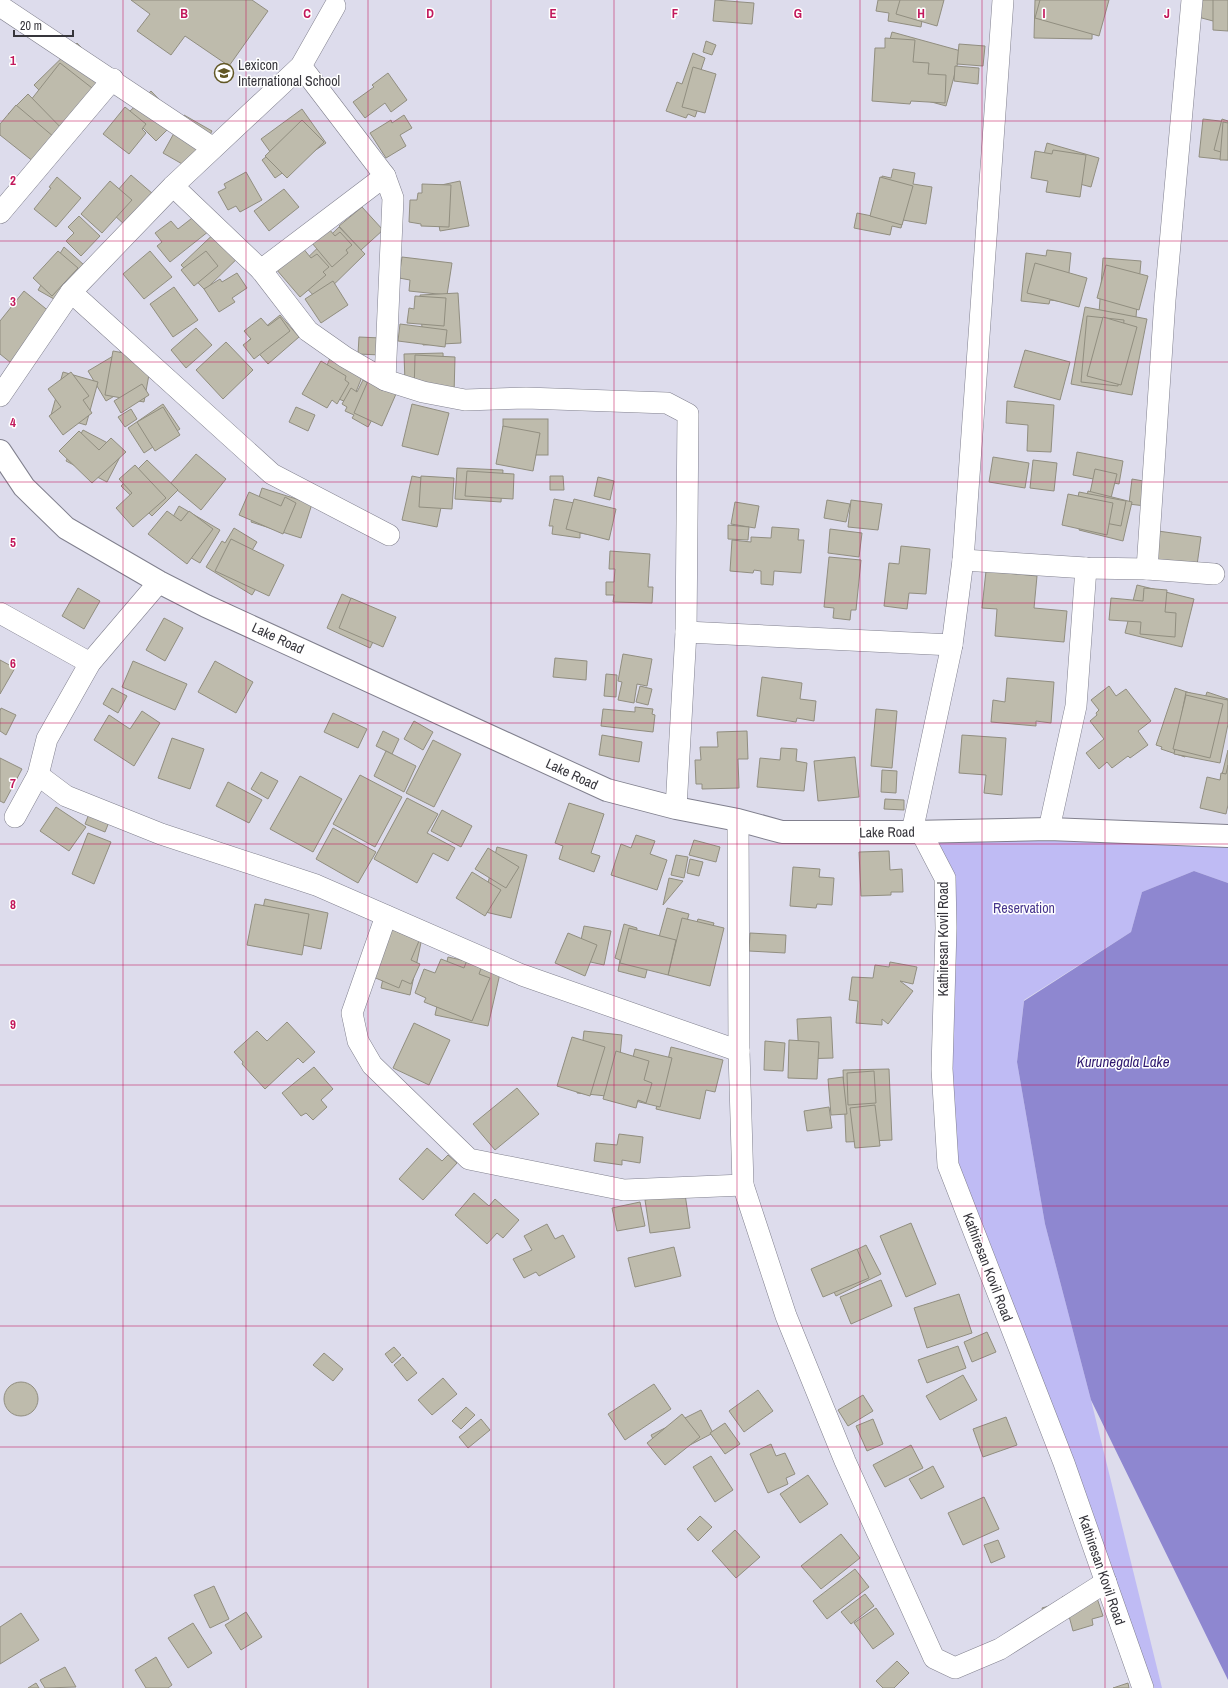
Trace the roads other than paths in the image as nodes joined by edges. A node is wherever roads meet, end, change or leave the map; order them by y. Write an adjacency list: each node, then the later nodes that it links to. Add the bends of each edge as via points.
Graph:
1 (1003, 0): 17 (street)
2 (1192, 0): 19 (street, via 1165,300)
3 (335, 6): 5 (street)
4 (1, 8): 6 (street)
5 (301, 66): 7 (street); 8 (street)
6 (113, 79): 7 (street); 10 (street)
7 (213, 148): 9 (street)
8 (385, 176): 11 (street); 13 (street, via 393,198)
9 (173, 186): 11 (street); 12 (street)
10 (0, 212)
11 (261, 270): 13 (street, via 308,331 345,357)
12 (72, 292): 14 (street); 16 (street, via 272,474)
13 (385, 380): 23 (street, via 423,392 465,400 526,398 667,403 688,414)
14 (0, 396)
15 (0, 451): 21 (main road, Lake Road, via 24,487 66,528)
16 (389, 535)
17 (963, 560): 18 (street); 24 (street)
18 (1086, 568): 19 (street); 30 (street, via 1076,706)
19 (1147, 568): 20 (street)
20 (1214, 574)
21 (159, 582): 25 (street); 27 (main road, Lake Road, via 607,790)
22 (0, 613): 25 (street)
23 (686, 632): 24 (street); 27 (street)
24 (952, 645): 31 (street)
25 (90, 663): 26 (street, via 46,739)
26 (38, 775): 28 (street); 33 (street, via 66,796 161,834 316,885)
27 (676, 808): 29 (main road, Lake Road)
28 (15, 817)
29 (738, 820): 31 (main road, Lake Road, via 782,832); 34 (street)
30 (1050, 828): 31 (main road, Lake Road); 32 (main road, Lake Road)
31 (916, 832): 36 (street, Kathiresan Kovil Road, via 945,878 942,1069 948,1165 1064,1463)
32 (1228, 836)
33 (386, 916): 34 (street, via 522,975); 35 (street, via 352,1013 358,1041 372,1065 468,1159 624,1190)
34 (739, 1051): 35 (street)
35 (742, 1185): 36 (street, via 791,1330 845,1461 934,1658 955,1668 993,1652)
36 (1106, 1582): 37 (street, Kathiresan Kovil Road)
37 (1143, 1688)

